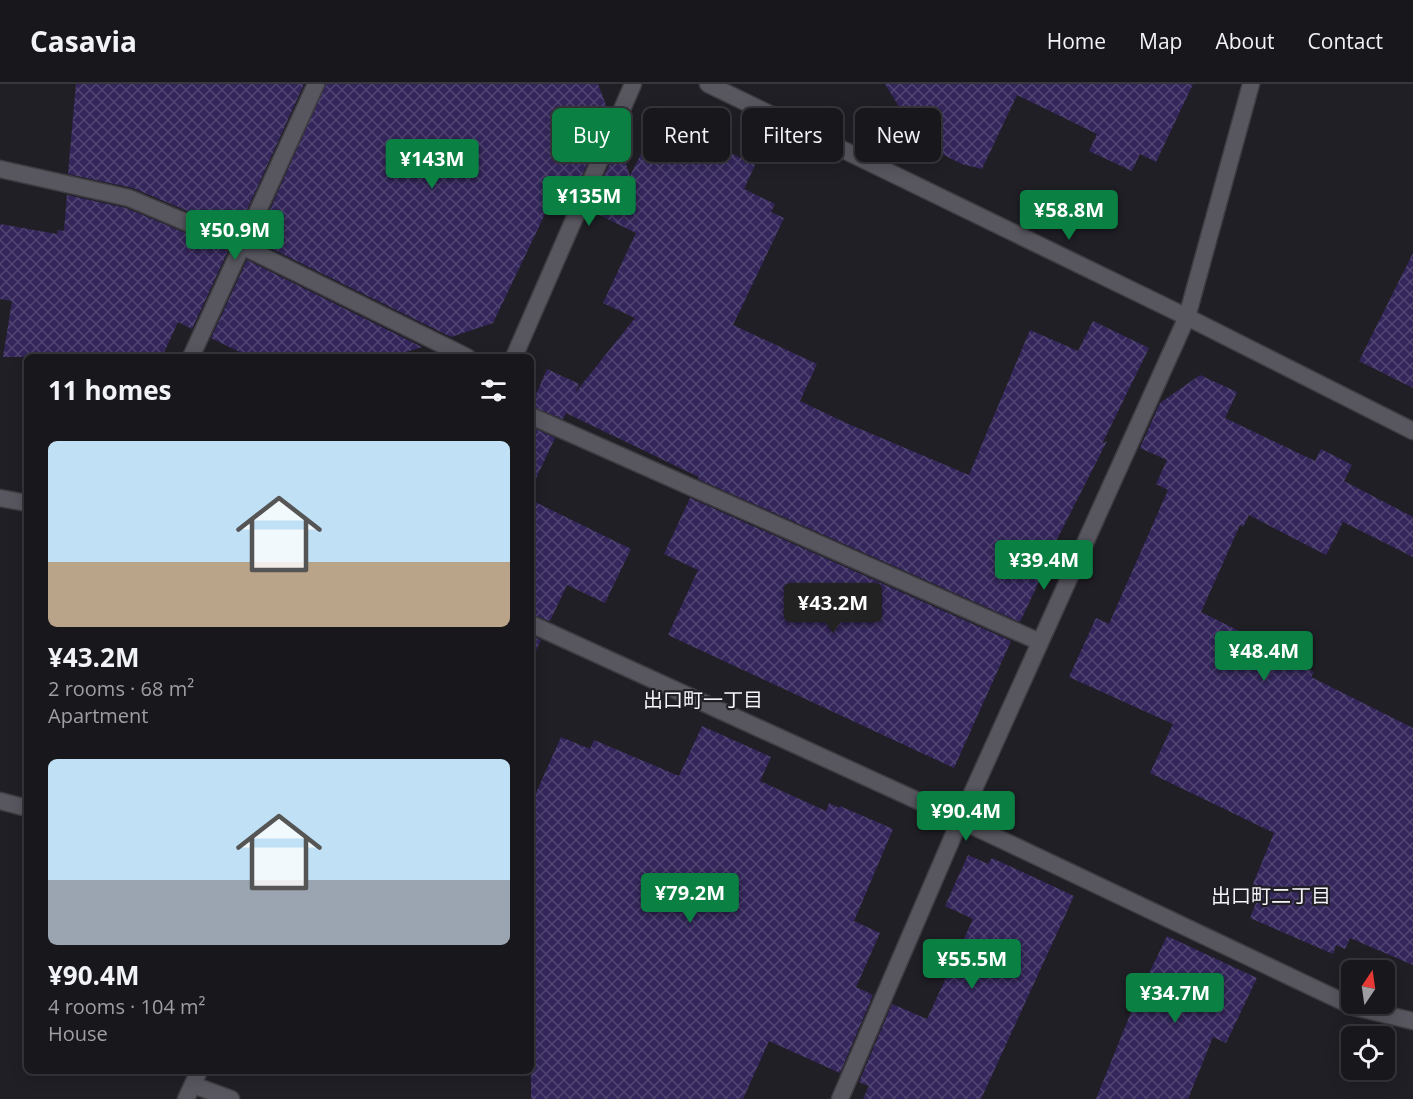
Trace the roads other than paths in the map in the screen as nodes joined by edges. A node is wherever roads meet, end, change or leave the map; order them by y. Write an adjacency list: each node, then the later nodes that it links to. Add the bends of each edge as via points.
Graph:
1 (316, 84): 6 (street)
2 (633, 84): 10 (street)
3 (708, 84): 7 (street)
4 (1251, 84): 7 (street)
5 (0, 169): 6 (street, via 129,198)
6 (242, 246): 8 (street); 9 (street)
7 (1187, 317): 12 (street); 16 (street)
8 (192, 354)
9 (461, 354)
10 (515, 354)
11 (534, 417): 16 (street)
12 (1413, 431)
13 (0, 498): 14 (street)
14 (24, 502)
15 (534, 625): 19 (street)
16 (1040, 642): 19 (street)
17 (0, 801): 18 (street)
18 (24, 807)
19 (960, 820): 20 (street, via 1354,1007); 23 (street)
20 (1413, 1021)
21 (193, 1085): 22 (street)
22 (231, 1099)
23 (840, 1099)

